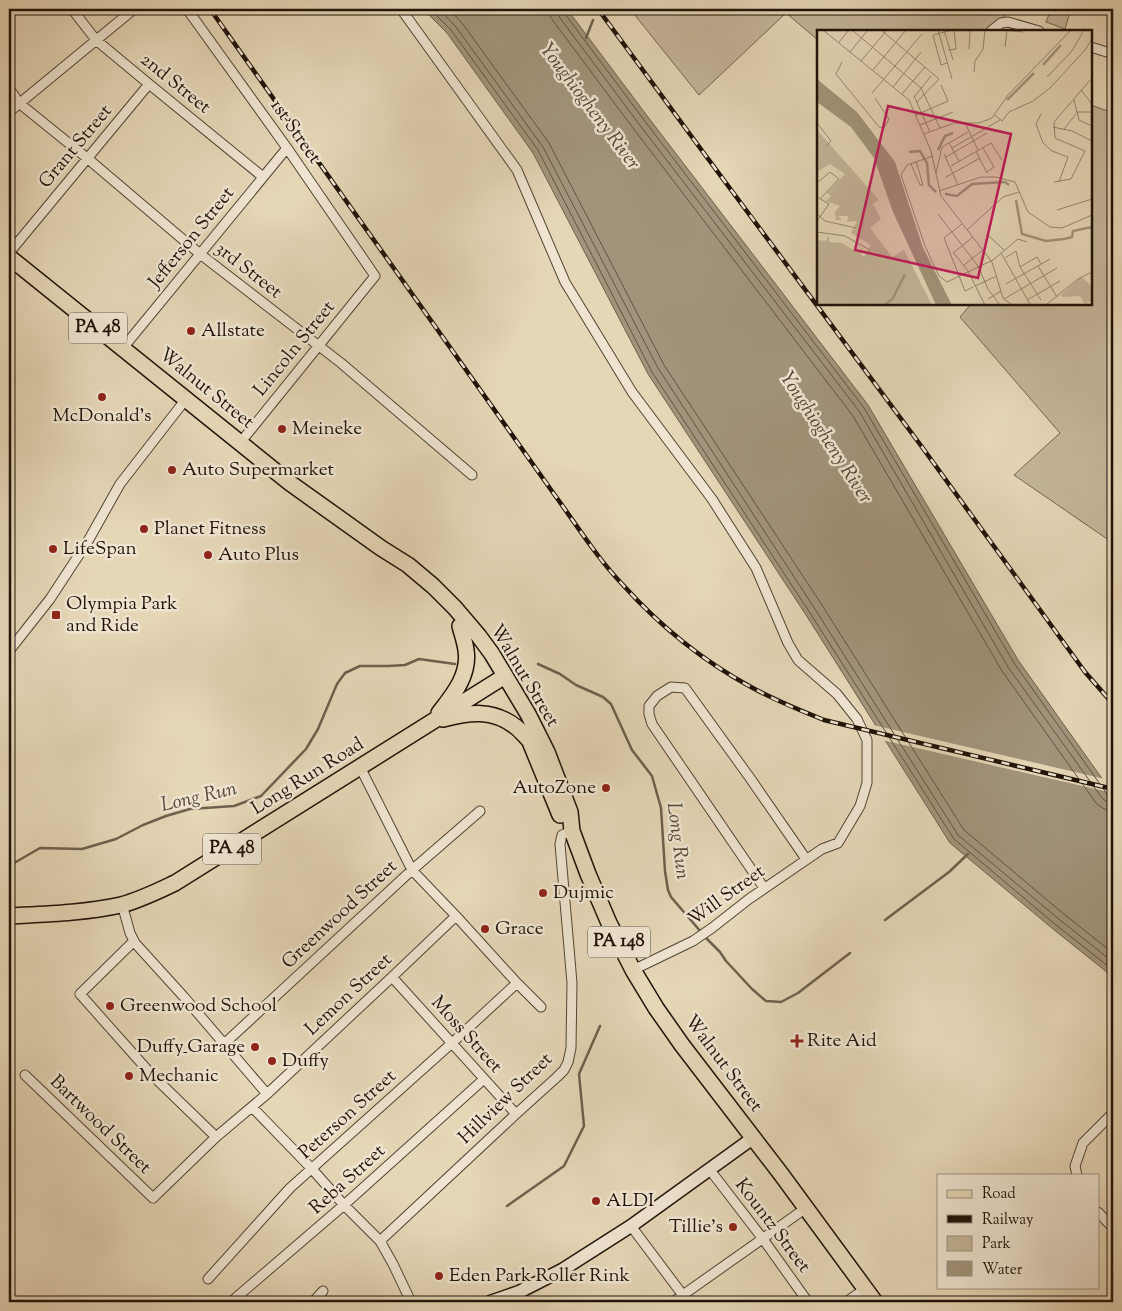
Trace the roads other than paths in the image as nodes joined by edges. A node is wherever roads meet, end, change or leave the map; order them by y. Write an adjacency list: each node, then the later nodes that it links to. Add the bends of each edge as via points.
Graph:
1 (72, 9): 7 (street, 2nd Street)
2 (134, 9): 7 (street)
3 (186, 9): 14 (street, 1st Street)
4 (401, 9): 35 (street, Will Street, via 516,170 565,282 632,392 712,498 756,568 798,660 837,694 857,719 867,740 868,783 860,806 838,843)
5 (992, 30): 6 (street, via 1008,22)
6 (1036, 30)
7 (96, 40): 10 (street, 2nd Street); 12 (street)
8 (1092, 47): 9 (street)
9 (1113, 54)
10 (149, 84): 15 (street, Grant Street); 16 (street, 2nd Street)
11 (9, 88): 12 (street, 3rd Street)
12 (19, 103): 13 (street); 15 (street, 3rd Street)
13 (9, 112)
14 (287, 148): 16 (street, Jefferson Street); 20 (street, 1st Street)
15 (87, 158): 17 (street, Grant Street); 18 (street, 3rd Street)
16 (263, 177): 18 (street, Jefferson Street)
17 (9, 253)
18 (200, 254): 21 (street, 3rd Street); 22 (street, Jefferson Street)
19 (9, 257): 22 (main road, Walnut Street / PA 48)
20 (375, 276): 21 (street, Lincoln Street)
21 (319, 346): 24 (street, Lincoln Street); 25 (street, 3rd Street)
22 (123, 348): 23 (main road, Walnut Street / PA 48)
23 (186, 399): 24 (main road, Walnut Street / PA 48); 28 (street, via 120,484 50,599)
24 (240, 443): 26 (main road, Walnut Street / PA 48)
25 (472, 475)
26 (381, 548): 27 (main road, Walnut Street / PA 48); 29 (main road, Walnut Street / PA 48, via 408,565 438,591 492,654)
27 (460, 626): 29 (main road, Walnut Street / PA 148); 30 (main road, PA 48, via 466,651 462,682)
28 (9, 651)
29 (502, 678): 30 (main road, Long Run Road / PA 48); 31 (main road, Walnut Street / PA 148); 34 (main road, Walnut Street / PA 148, via 528,714 547,752 570,812)
30 (432, 722): 31 (main road, via 480,713 498,717 516,727); 32 (main road, Long Run Road / PA 48)
31 (530, 741): 34 (main road, Walnut Street / PA 148, via 561,816)
32 (360, 767): 36 (street); 38 (main road, Long Run Road / PA 48, via 175,883)
33 (480, 810): 36 (street, Greenwood Street)
34 (572, 831): 42 (main road, Walnut Street / PA 148, via 597,896); 52 (street, Hillview Street, via 562,835 560,844 572,983 571,1048 564,1070)
35 (806, 859): 37 (street, Will Street); 37 (street, via 685,688 672,687 657,696 650,706 652,724)
36 (412, 870): 40 (street); 47 (street, Greenwood Street)
37 (764, 888): 42 (street, Will Street, via 693,941)
38 (122, 904): 39 (main road, Long Run Road / PA 48, via 81,912); 41 (street)
39 (9, 916)
40 (456, 916): 43 (street, Lemon Street); 44 (street)
41 (134, 941): 47 (street); 54 (street, via 80,994 151,1074)
42 (633, 970): 55 (main road, Walnut Street / PA 148, via 661,1014)
43 (392, 978): 46 (street, Moss Street); 50 (street, Lemon Street)
44 (517, 983): 45 (street); 46 (street, Peterson Street)
45 (542, 1007)
46 (452, 1043): 49 (street, Moss Street); 56 (street, Peterson Street)
47 (224, 1044): 50 (street)
48 (25, 1075): 59 (street, Bartwood Street)
49 (484, 1079): 52 (street, Moss Street); 60 (street, Reba Street)
50 (267, 1094): 51 (street, Lemon Street)
51 (252, 1107): 54 (street, Lemon Street); 56 (street)
52 (516, 1114): 66 (street, Hillview Street)
53 (1113, 1114): 58 (street, via 1083,1143 1075,1166)
54 (216, 1137): 59 (street, Lemon Street)
55 (754, 1138): 57 (main road); 61 (main road, Walnut Street / PA 148)
56 (312, 1169): 60 (street); 67 (street, Peterson Street, via 290,1188)
57 (710, 1170): 63 (main road); 65 (street, Kountz Street)
58 (1076, 1174)
59 (153, 1198)
60 (344, 1205): 66 (street); 71 (street, Reba Street)
61 (806, 1208): 65 (street); 68 (main road, Walnut Street / PA 148)
62 (1100, 1214): 64 (street)
63 (632, 1226): 70 (street); 74 (main road, via 562,1270 519,1292)
64 (1113, 1228)
65 (762, 1238): 70 (street); 76 (street, Kountz Street)
66 (380, 1241): 73 (street)
67 (208, 1279)
68 (865, 1288): 77 (street); 78 (main road, Walnut Street / PA 148)
69 (323, 1291): 72 (street)
70 (685, 1299): 75 (street)
71 (231, 1302)
72 (313, 1302)
73 (411, 1302)
74 (490, 1302)
75 (673, 1302)
76 (808, 1302)
77 (846, 1302)
78 (875, 1302)

